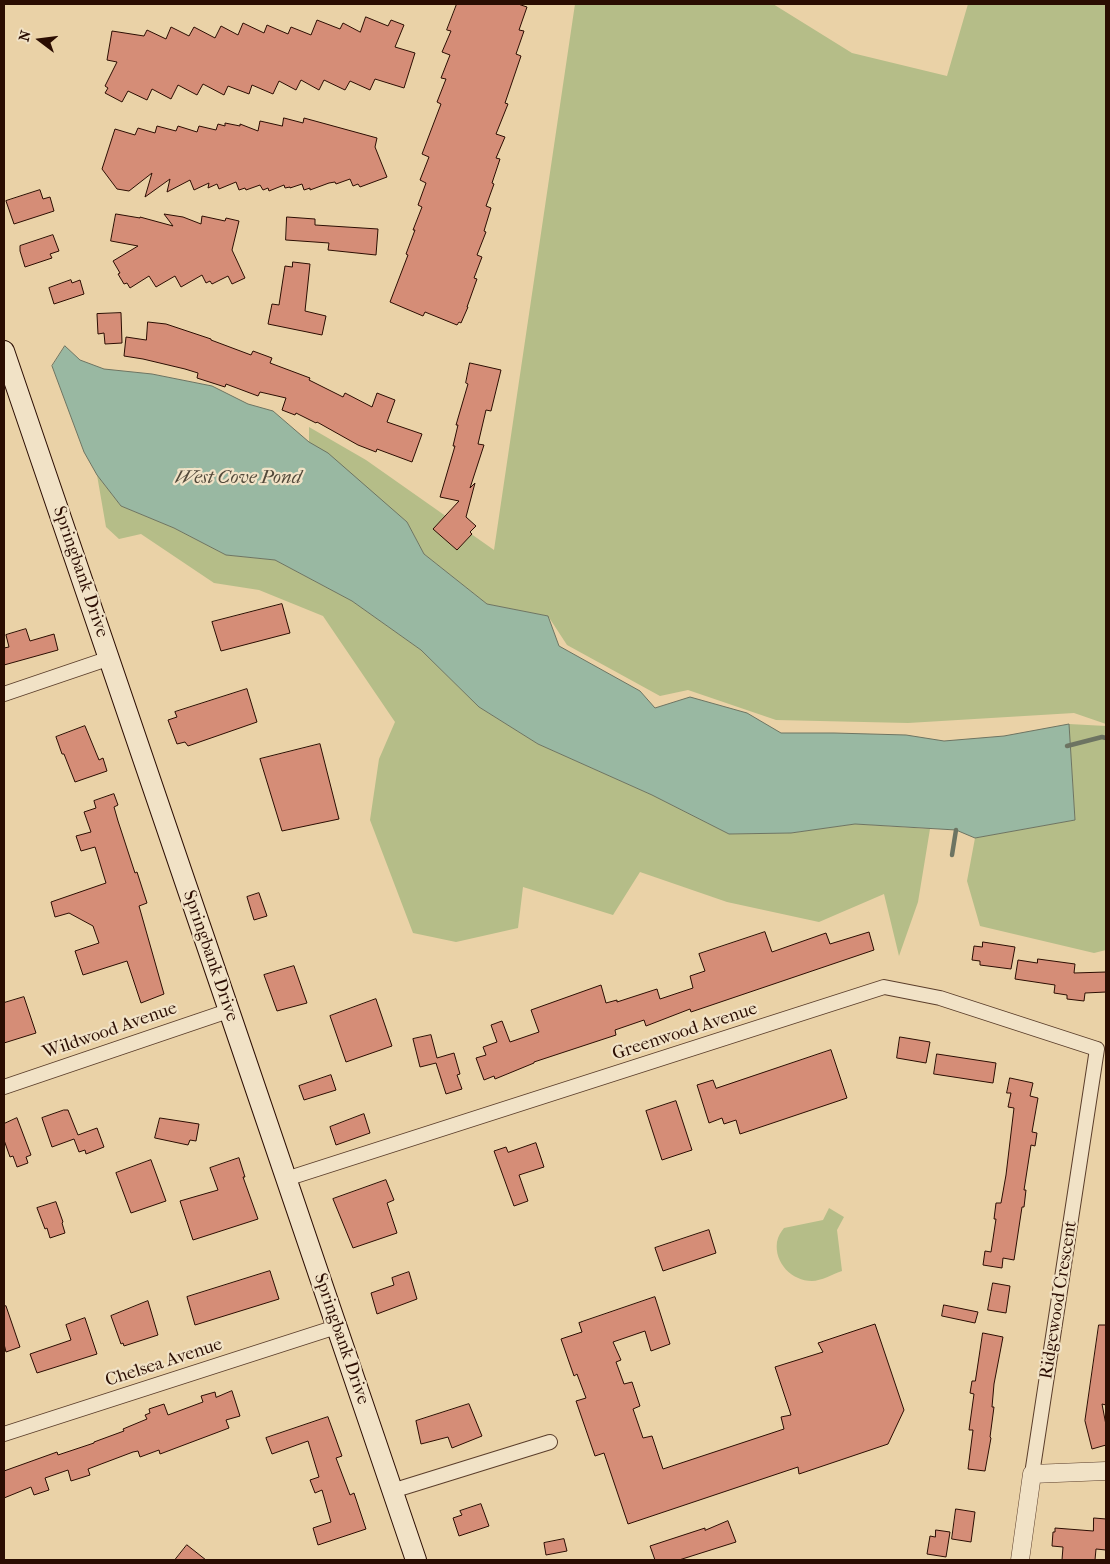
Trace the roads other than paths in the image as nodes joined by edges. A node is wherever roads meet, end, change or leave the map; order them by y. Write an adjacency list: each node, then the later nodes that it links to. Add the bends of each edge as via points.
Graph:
1 (4, 351): 2 (main road, Springbank Drive)
2 (110, 658): 3 (street); 4 (main road, Springbank Drive)
3 (4, 694)
4 (228, 1011): 6 (street, Wildwood Avenue); 7 (main road, Springbank Drive)
5 (1102, 1047): 7 (street, Greenwood Avenue, via 940,998 884,987); 12 (street, Ridgewood Crescent)
6 (4, 1087)
7 (286, 1179): 8 (main road, Springbank Drive)
8 (336, 1327): 9 (street, Chelsea Avenue); 13 (main road, Springbank Drive)
9 (4, 1434)
10 (550, 1442): 13 (street)
11 (1106, 1471): 12 (street)
12 (1032, 1474): 15 (street, Ridgewood Crescent)
13 (392, 1491): 14 (main road, Springbank Drive)
14 (416, 1560)
15 (1020, 1560)

